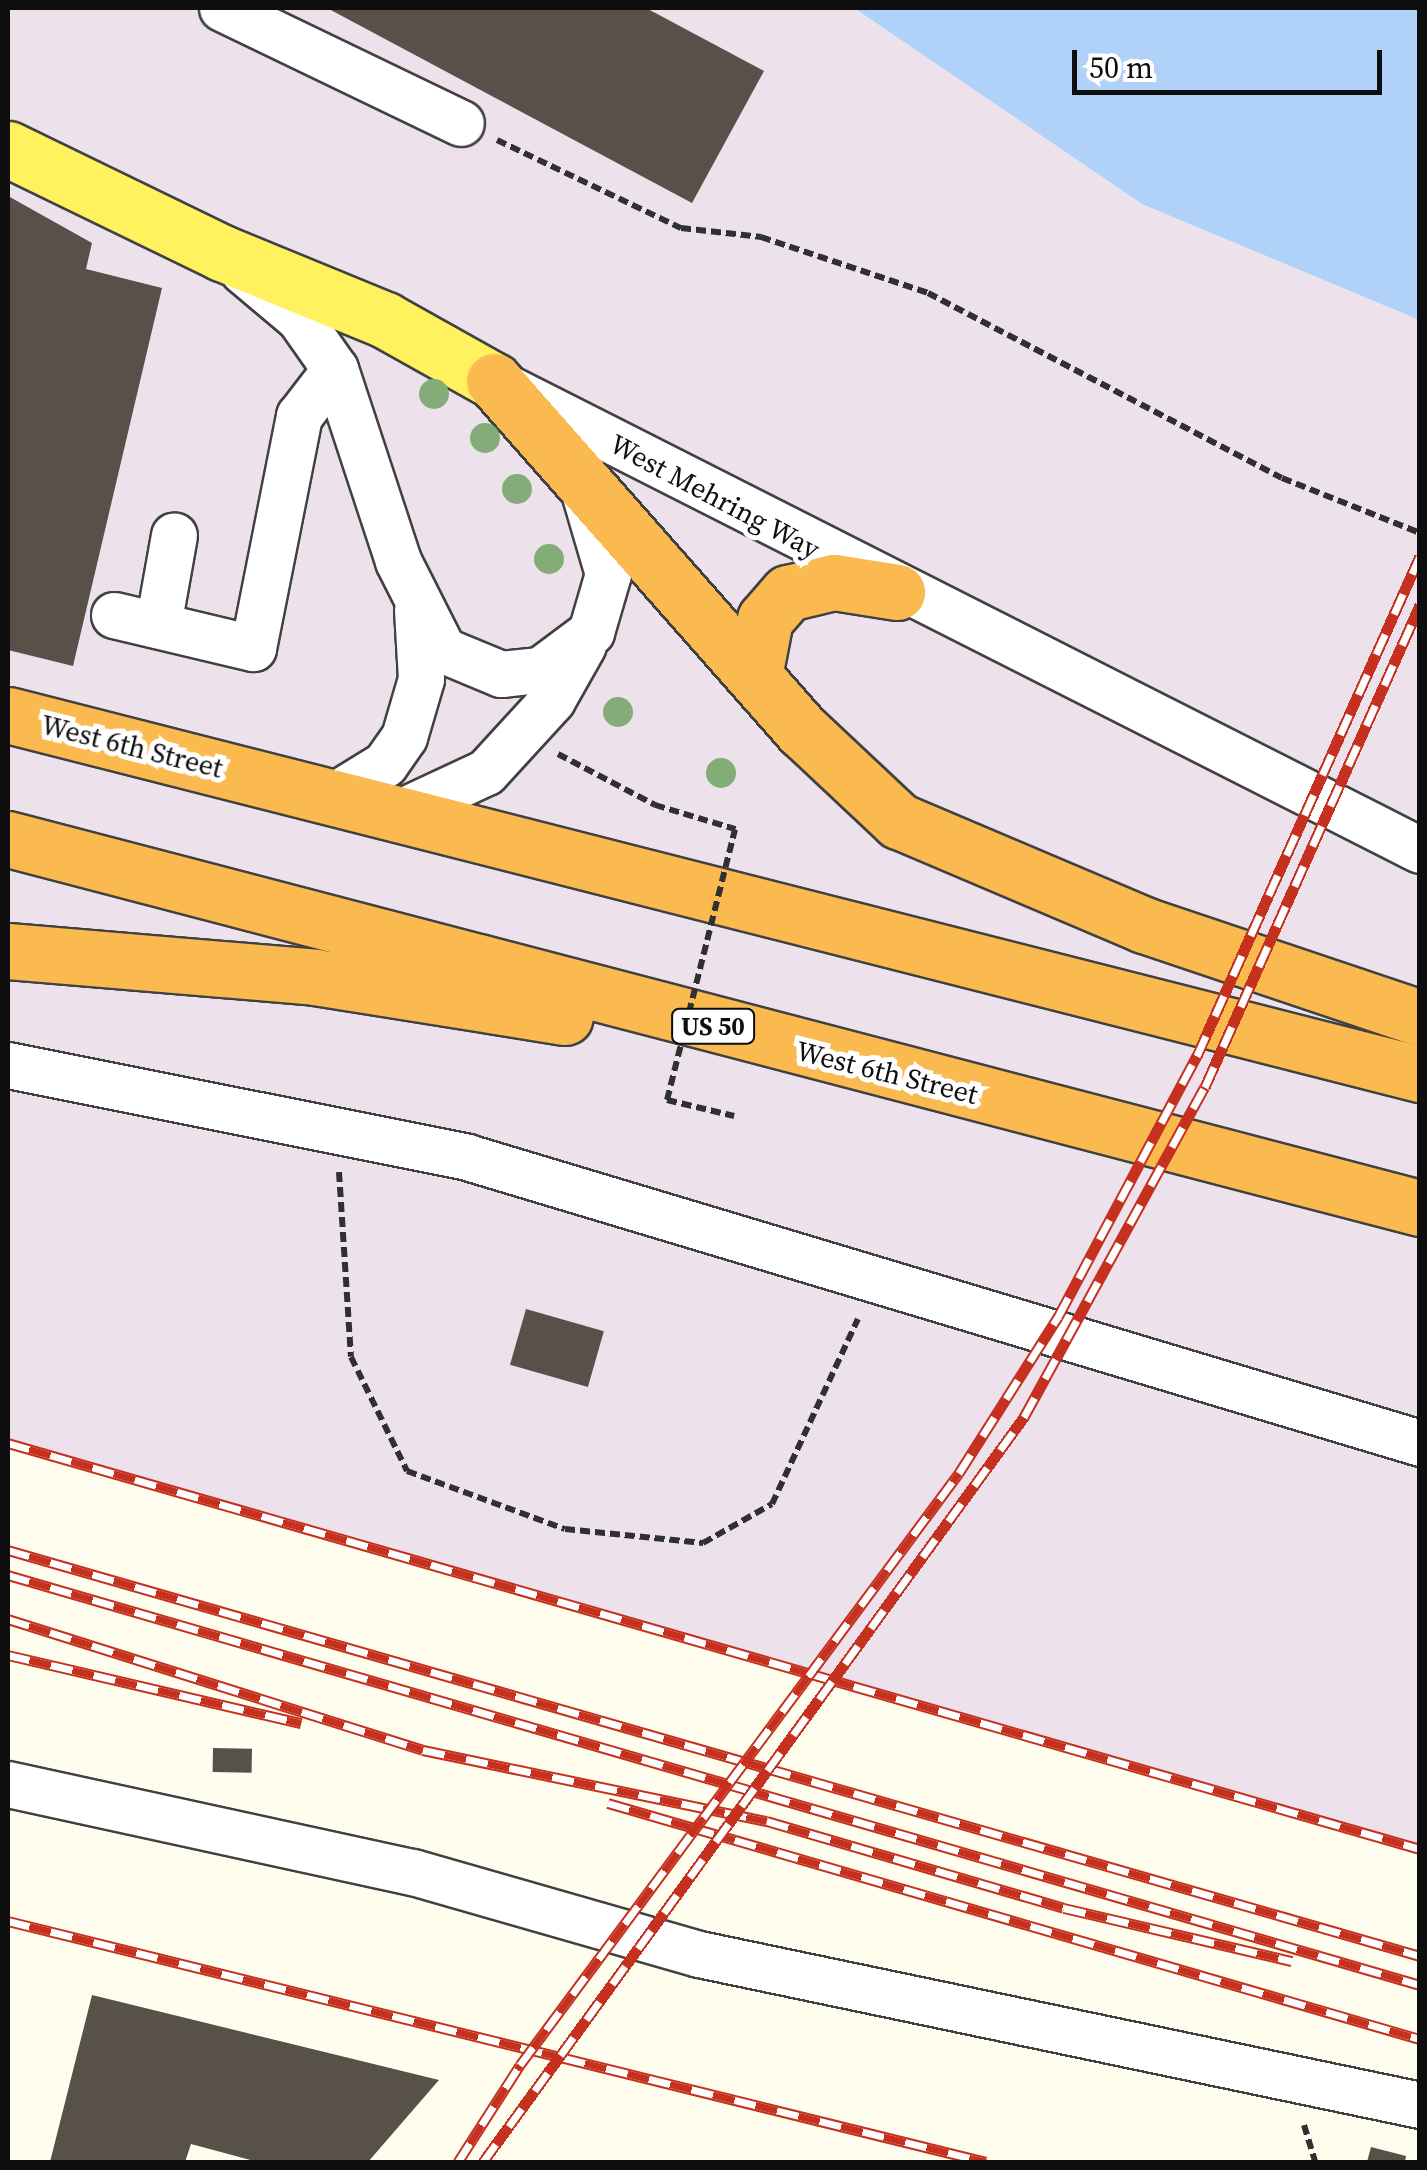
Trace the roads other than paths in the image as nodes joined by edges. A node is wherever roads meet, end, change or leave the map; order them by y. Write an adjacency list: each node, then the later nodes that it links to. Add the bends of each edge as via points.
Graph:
1 (222, 8): 2 (lane)
2 (460, 123)
3 (8, 149): 4 (main road, West Mehring Way)
4 (222, 254): 5 (lane, via 299,318); 6 (main road, West Mehring Way, via 386,320)
5 (335, 370): 10 (lane); 12 (lane, via 299,416 253,648)
6 (494, 381): 7 (highway); 9 (lane, West Mehring Way)
7 (572, 467): 13 (lane, via 602,534 608,574); 14 (highway)
8 (174, 535): 12 (lane)
9 (897, 592): 14 (highway, via 834,582 788,594 765,619); 19 (lane, West Mehring Way)
10 (417, 608): 13 (lane, via 443,650 501,674 540,670); 16 (lane, via 421,679 404,737 385,764)
11 (114, 615): 12 (lane)
12 (158, 625)
13 (590, 632): 17 (lane, via 524,737 486,772)
14 (755, 671): 21 (highway, via 848,780 928,836 1144,925)
15 (8, 715): 16 (highway, West 6th Street)
16 (333, 796): 17 (highway, West 6th Street)
17 (398, 813): 24 (highway, West 6th Street)
18 (8, 839): 22 (highway, West 6th Street / US 50)
19 (1420, 850)
20 (8, 951): 22 (highway, via 315,977)
21 (1420, 1018)
22 (773, 1042): 25 (highway, West 6th Street / US 50)
23 (8, 1065): 26 (lane, via 336,1126 877,1277)
24 (1420, 1074)
25 (1420, 1208)
26 (1420, 1443)
27 (8, 1784): 28 (lane, via 413,1872 699,1954)
28 (1420, 2105)

